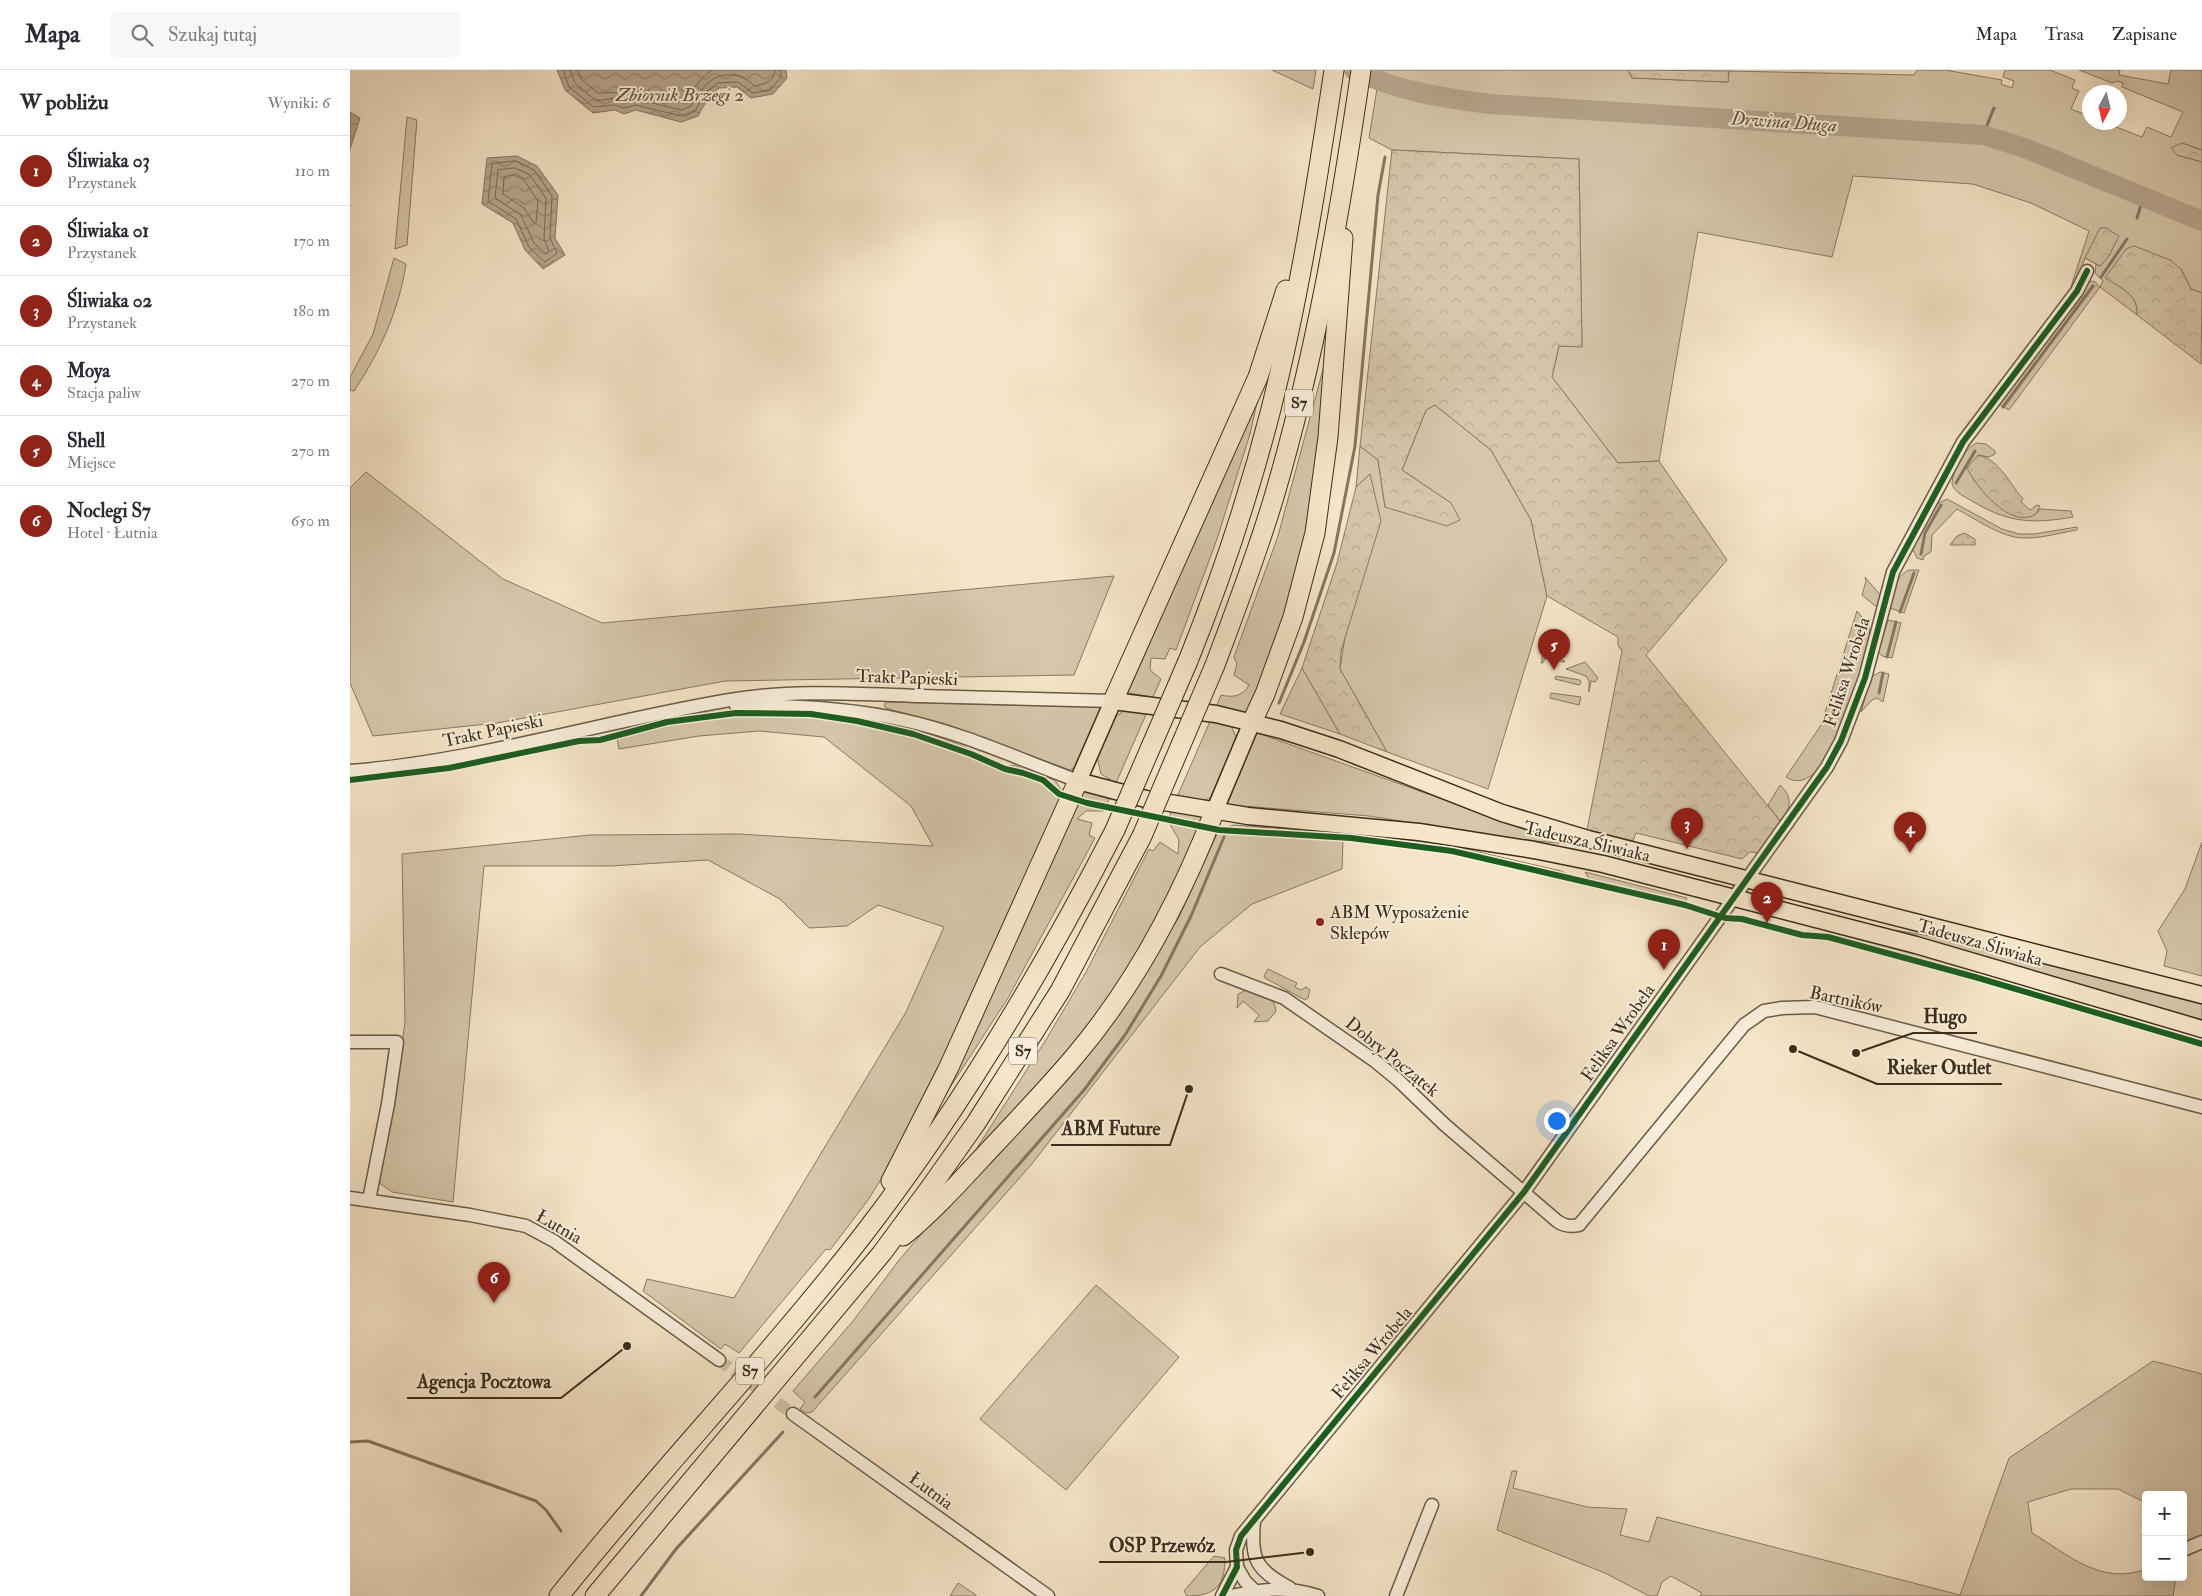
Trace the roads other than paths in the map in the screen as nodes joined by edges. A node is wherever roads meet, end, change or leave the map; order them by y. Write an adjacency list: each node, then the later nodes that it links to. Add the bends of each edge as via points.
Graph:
1 (1334, 70): 4 (highway, S7)
2 (1361, 70): 3 (highway, S7)
3 (1352, 132): 8 (highway, via 1328,437 1317,524 1293,617); 23 (highway, S7, bridge, via 1318,324 1294,422 1274,498 1215,665 1142,836 1064,983 976,1123)
4 (1314, 192): 6 (highway, via 1258,377); 22 (highway, S7, bridge, via 1289,334 1235,536 1188,661 1115,830 1003,1033 957,1106)
5 (2088, 272): 12 (street, Feliksa Wrobela, via 1963,442 1893,572 1865,678 1841,741 1812,789)
6 (1113, 701): 7 (street, Trakt Papieski, via 814,693 754,697); 8 (main road, Tadeusza Śliwiaka); 10 (main road)
7 (701, 706): 9 (street, Trakt Papieski, via 465,756); 10 (street, Trakt Papieski, via 814,707 903,720 949,733)
8 (1252, 722): 11 (main road); 12 (main road, Tadeusza Śliwiaka, via 1339,750 1502,813)
9 (350, 771)
10 (1078, 781): 11 (main road, Tadeusza Śliwiaka, via 1146,799); 22 (highway, via 949,1067)
11 (1215, 810): 13 (main road, Tadeusza Śliwiaka, via 1500,844 1603,864); 23 (highway, via 1154,943 1113,1006 1081,1048 924,1219)
12 (1747, 880): 13 (street, Feliksa Wrobela); 15 (main road, Tadeusza Śliwiaka)
13 (1733, 898): 16 (main road, Tadeusza Śliwiaka, via 1952,955); 19 (street, Feliksa Wrobela)
14 (1222, 974): 19 (street, Dobry Początek, via 1284,998 1318,1020 1398,1080)
15 (2202, 995)
16 (2202, 1029)
17 (350, 1042): 21 (street, via 397,1042)
18 (2202, 1106): 19 (street, Bartników, via 1815,1007 1782,1008 1764,1012 1744,1025 1579,1224 1563,1225)
19 (1524, 1192): 27 (street, Feliksa Wrobela)
20 (350, 1198): 21 (street, Łutnia)
21 (369, 1200): 24 (street, Łutnia, via 526,1226 554,1241)
22 (863, 1236): 34 (highway, S7, via 634,1503)
23 (882, 1253): 35 (highway, S7)
24 (719, 1360)
25 (793, 1414): 36 (street, Łutnia)
26 (1432, 1505): 40 (street)
27 (1254, 1520): 30 (street, Feliksa Wrobela, via 1241,1536 1236,1550); 31 (street, via 1253,1548)
28 (2202, 1542): 29 (street)
29 (2187, 1548)
30 (1237, 1567): 33 (street); 37 (street, Feliksa Wrobela)
31 (1259, 1567): 32 (street); 33 (street)
32 (1292, 1589): 33 (street); 39 (street)
33 (1255, 1594): 38 (street)
34 (559, 1596)
35 (596, 1596)
36 (1048, 1596)
37 (1222, 1596)
38 (1230, 1596)
39 (1318, 1596)
40 (1396, 1596)

